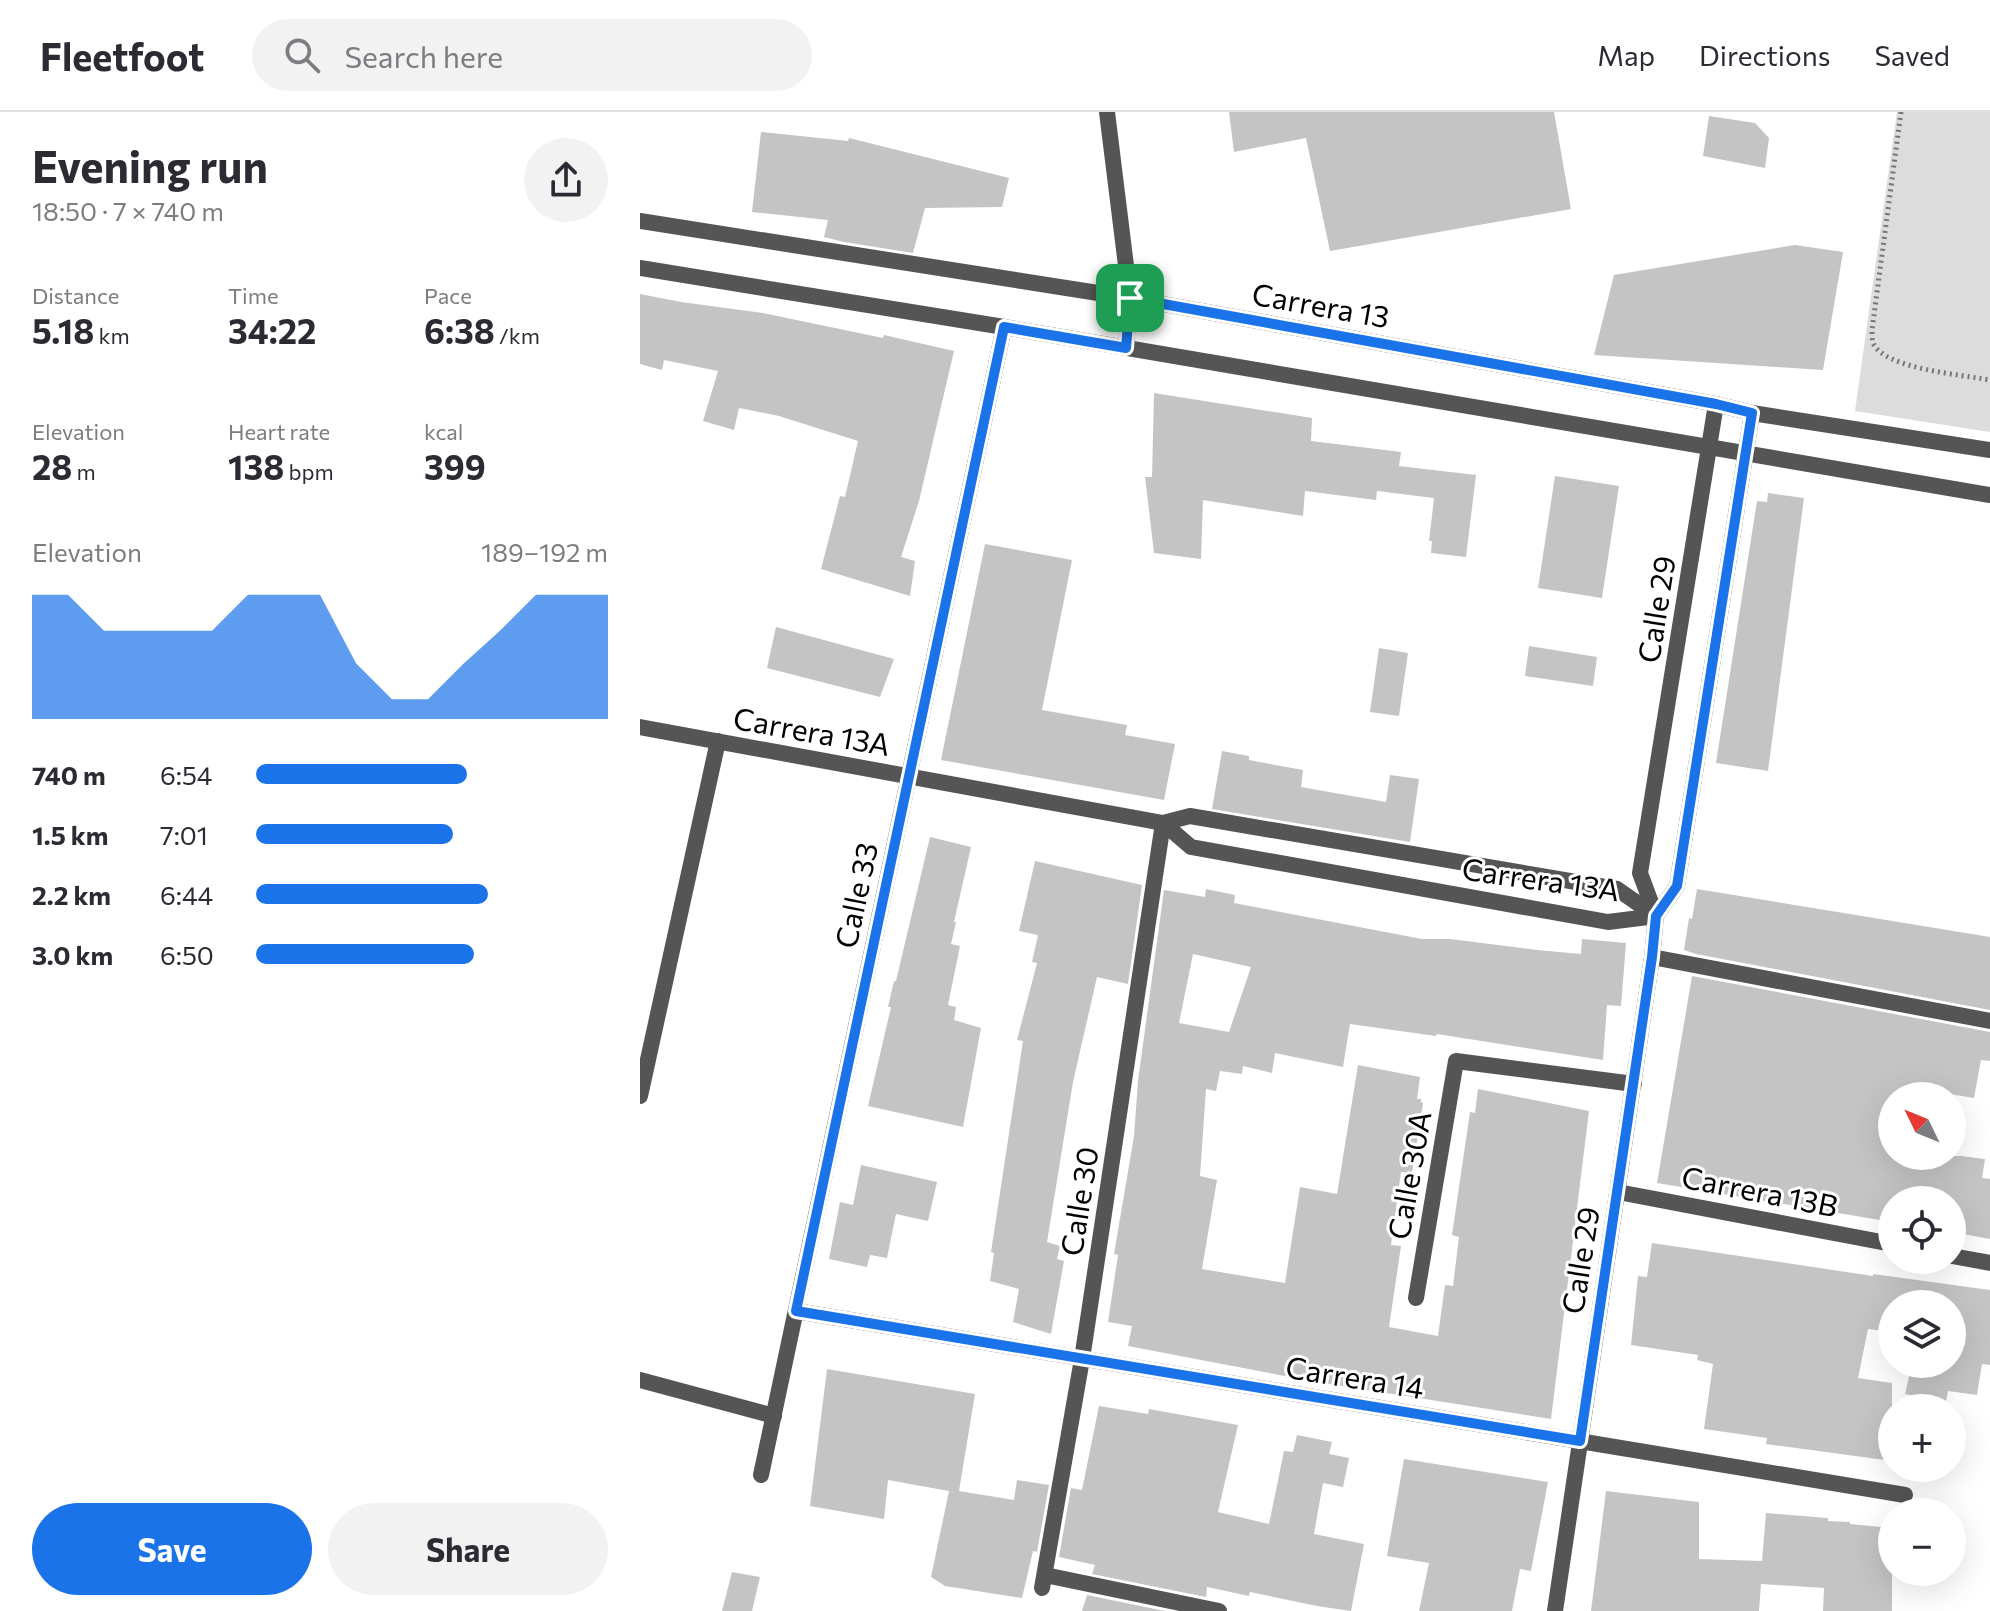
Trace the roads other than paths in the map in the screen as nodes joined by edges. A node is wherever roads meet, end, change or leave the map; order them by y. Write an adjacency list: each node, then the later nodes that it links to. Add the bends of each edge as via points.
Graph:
1 (1107, 112): 4 (street)
2 (640, 221): 4 (street, Carrera 13)
3 (640, 268): 5 (street)
4 (1130, 298): 6 (street); 7 (street, Carrera 13)
5 (1004, 327): 6 (street); 15 (street, Calle 33)
6 (1126, 348): 9 (street)
7 (1716, 404): 8 (street, Carrera 13); 9 (street, Calle 29)
8 (1752, 413): 10 (street, Carrera 13); 11 (street, Calle 29)
9 (1710, 446): 11 (street); 17 (street, Calle 29, via 1640,873)
10 (1990, 450)
11 (1746, 452): 12 (street); 17 (street, Calle 29, via 1677,886)
12 (1990, 495)
13 (640, 727): 14 (street, Carrera 13A)
14 (718, 741): 15 (street, Carrera 13A); 21 (street)
15 (909, 776): 16 (street, Carrera 13A); 27 (street, Calle 33)
16 (1163, 823): 17 (street, Carrera 13A, via 1190,816 1617,889); 17 (street, Carrera 13A, via 1191,847 1608,922); 28 (street, Calle 30)
17 (1656, 916): 18 (street, Calle 29)
18 (1652, 957): 19 (street); 20 (street, Calle 29)
19 (1990, 1021)
20 (1634, 1084): 22 (street, Calle 29); 26 (street, Calle 30A, via 1456,1061)
21 (640, 1096)
22 (1618, 1192): 23 (street, Carrera 13B); 31 (street, Calle 29)
23 (1878, 1241)
24 (1966, 1259): 25 (street)
25 (1990, 1263)
26 (1416, 1298)
27 (796, 1311): 28 (street, Carrera 14); 30 (street, Calle 33)
28 (1082, 1359): 31 (street, Carrera 14); 34 (street, Calle 30, via 1043,1582)
29 (640, 1380): 30 (street)
30 (774, 1416): 32 (street, Calle 33)
31 (1580, 1441): 33 (street, Carrera 14); 35 (street, Calle 29)
32 (761, 1475)
33 (1905, 1495)
34 (1219, 1611)
35 (1555, 1611)

